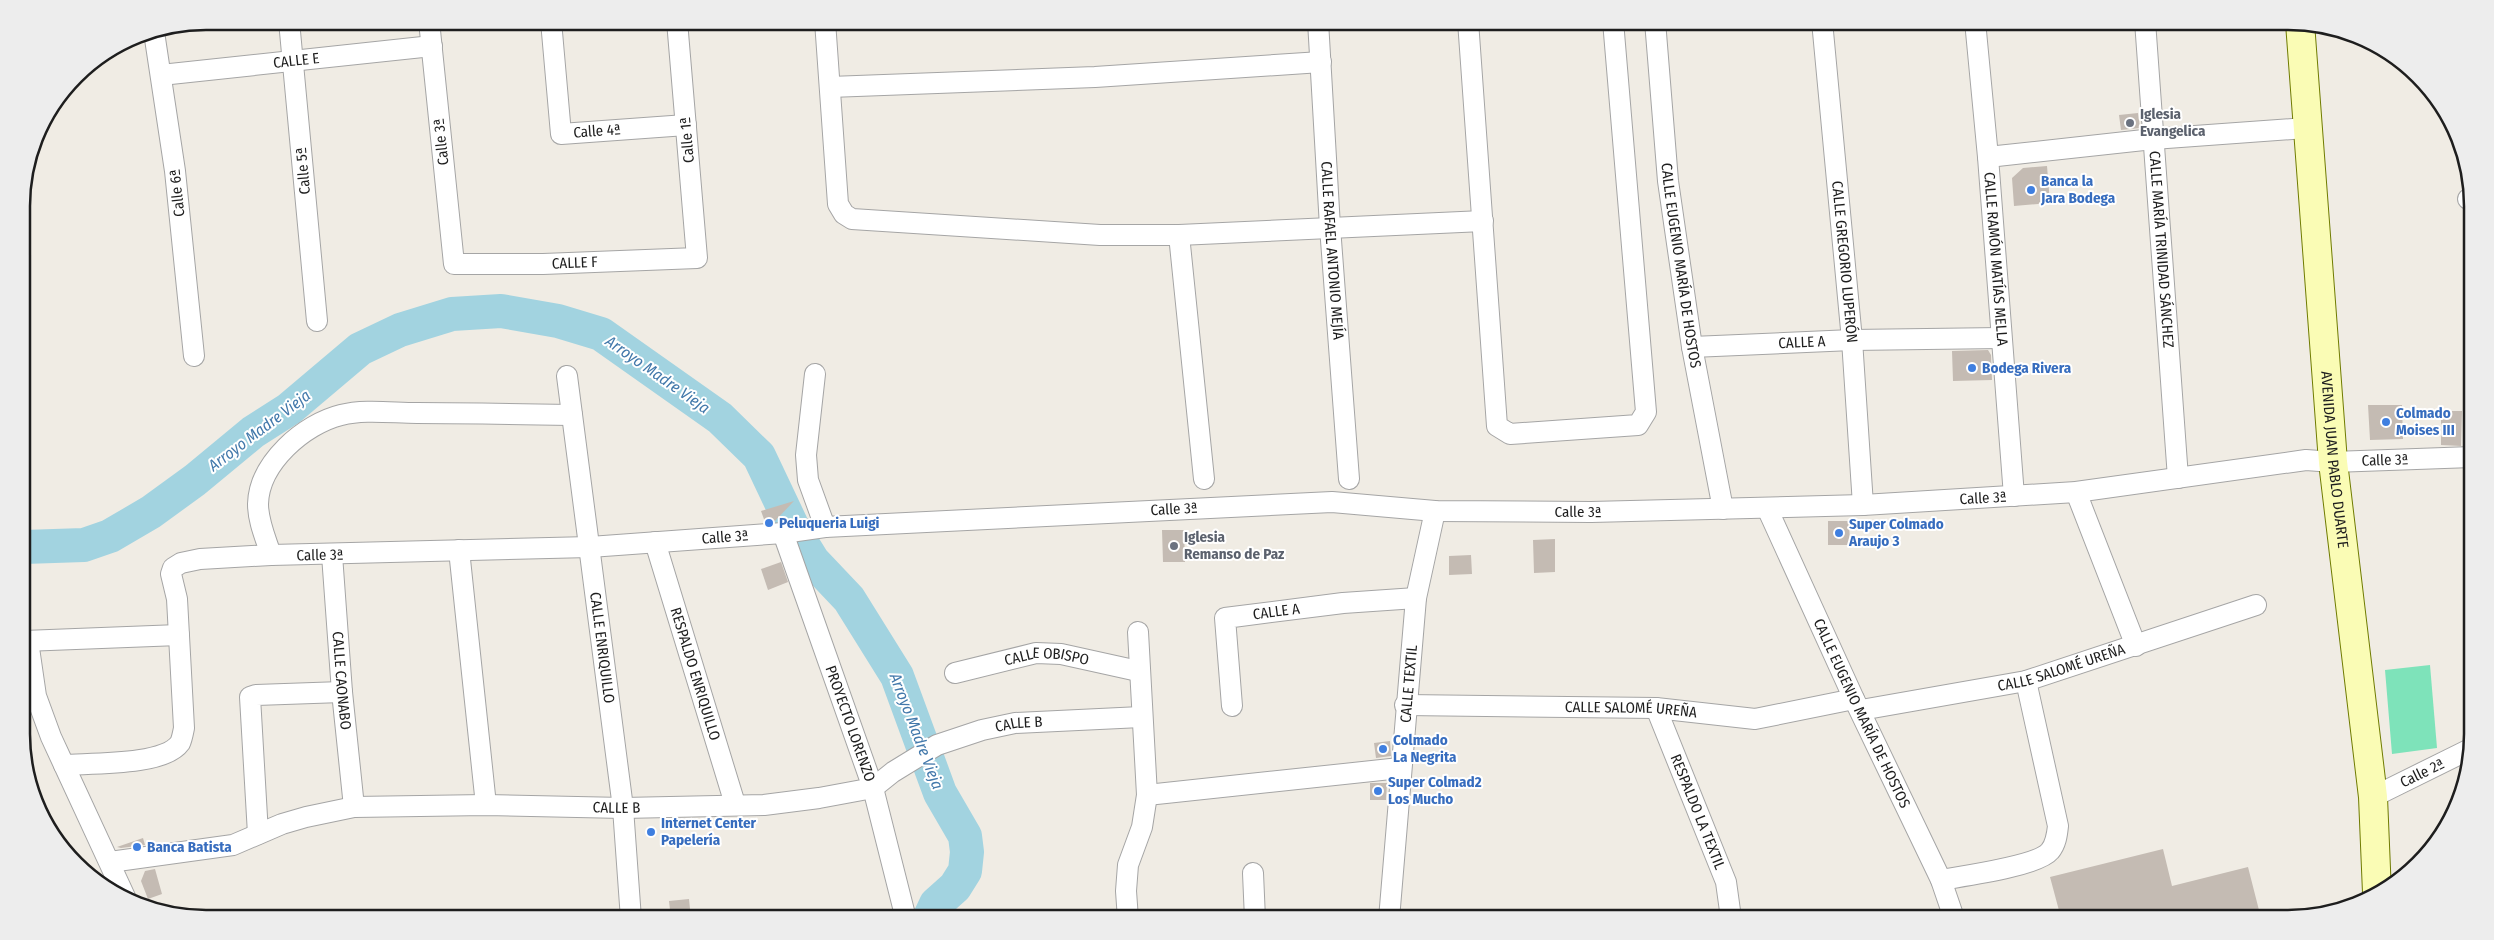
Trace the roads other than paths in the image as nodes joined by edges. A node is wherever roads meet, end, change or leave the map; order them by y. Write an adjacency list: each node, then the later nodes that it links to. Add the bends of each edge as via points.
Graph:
1 (290, 30): 16 (street, Calle 5ª)
2 (430, 30): 15 (street, Calle 3ª)
3 (552, 30): 20 (street, Calle 4ª, via 561,134)
4 (678, 30): 20 (street, Calle 1ª)
5 (826, 30): 19 (street)
6 (1319, 30): 17 (street, CALLE RAFAEL ANTONIO MEJÍA)
7 (1469, 30): 24 (street)
8 (1614, 30): 24 (street, via 1646,412 1641,423 1510,434 1497,426)
9 (1656, 30): 32 (street, CALLE EUGENIO MARÍA DE HOSTOS, via 1668,181)
10 (1823, 30): 31 (street, CALLE GREGORIO LUPERÓN)
11 (1976, 30): 23 (street, CALLE RAMÓN MATÍAS MELLA)
12 (2146, 30): 22 (street, CALLE MARÍA TRINIDAD SÁNCHEZ)
13 (2300, 30): 21 (main road, AVENIDA JUAN PABLO DUARTE)
14 (155, 37): 18 (street, Calle 6ª)
15 (432, 46): 16 (street, CALLE E); 28 (street, Calle 3ª)
16 (292, 60): 18 (street, CALLE E); 29 (street, Calle 5ª)
17 (1321, 62): 19 (street, via 1095,77); 25 (street, CALLE RAFAEL ANTONIO MEJÍA)
18 (161, 75): 33 (street, Calle 6ª, via 175,171)
19 (830, 87): 26 (street, via 838,204 852,219 1100,235)
20 (686, 125): 27 (street, Calle 1ª)
21 (2306, 128): 22 (street); 38 (main road, AVENIDA JUAN PABLO DUARTE)
22 (2152, 139): 23 (street); 39 (street, CALLE MARÍA TRINIDAD SÁNCHEZ)
23 (1988, 157): 30 (street, CALLE RAMÓN MATÍAS MELLA)
24 (1483, 221): 25 (street)
25 (1330, 227): 26 (street); 41 (street, CALLE RAFAEL ANTONIO MEJÍA)
26 (1179, 235): 40 (street)
27 (697, 258): 28 (street, CALLE F)
28 (454, 264)
29 (317, 321)
30 (2002, 338): 31 (street, CALLE A); 43 (street, CALLE RAMÓN MATÍAS MELLA)
31 (1852, 340): 32 (street, CALLE A); 44 (street, CALLE GREGORIO LUPERÓN)
32 (1692, 347): 46 (street, CALLE EUGENIO MARÍA DE HOSTOS)
33 (194, 356)
34 (815, 374): 48 (street, via 806,455 808,480)
35 (567, 376): 36 (street, CALLE ENRIQUILLO)
36 (572, 414): 51 (street, CALLE ENRIQUILLO); 53 (street, via 377,412 342,415 322,422 304,432 284,451 271,466 260,489 260,520)
37 (2464, 458): 38 (street, Calle 3ª)
38 (2333, 462): 39 (street, Calle 3ª, via 2306,460); 76 (main road, AVENIDA JUAN PABLO DUARTE)
39 (2178, 478): 42 (street, Calle 3ª)
40 (1204, 479)
41 (1349, 479)
42 (2076, 492): 43 (street, Calle 3ª); 60 (street)
43 (2014, 496): 44 (street, Calle 3ª)
44 (1863, 505): 45 (street, Calle 3ª)
45 (1767, 508): 46 (street, Calle 3ª); 67 (street, CALLE EUGENIO MARÍA DE HOSTOS)
46 (1724, 509): 47 (street, Calle 3ª)
47 (1435, 511): 48 (street, Calle 3ª, via 1332,502); 55 (street, CALLE TEXTIL)
48 (820, 527): 49 (street, Calle 3ª)
49 (783, 533): 50 (street, Calle 3ª); 74 (street, PROYECTO LORENZO)
50 (655, 542): 51 (street, Calle 3ª); 77 (street, RESPALDO ENRIQUILLO)
51 (590, 547): 52 (street, Calle 3ª); 80 (street, CALLE ENRIQUILLO)
52 (459, 550): 54 (street, Calle 3ª); 78 (street)
53 (271, 555): 54 (street, Calle 3ª); 58 (street, Calle 3ª, via 200,559 173,568)
54 (332, 555): 65 (street, CALLE CAONABO)
55 (1416, 598): 66 (street, CALLE TEXTIL); 68 (street, CALLE A, via 1343,603 1226,618)
56 (2256, 604): 60 (street, CALLE SALOMÉ UREÑA)
57 (1138, 632): 62 (street)
58 (179, 635): 59 (street); 72 (street, Calle 3ª, via 184,728 179,743 167,753 144,760)
59 (30, 641)
60 (2136, 646): 64 (street, CALLE SALOMÉ UREÑA)
61 (30, 663): 72 (street, via 36,696)
62 (1138, 671): 63 (street, CALLE OBISPO, via 1062,654 1036,653); 70 (street)
63 (955, 673)
64 (2026, 681): 67 (street, CALLE SALOMÉ UREÑA); 84 (street, via 2058,826 2056,841 2050,852 2032,862)
65 (342, 692): 79 (street, CALLE CAONABO); 81 (street, via 250,697)
66 (1405, 705): 69 (street, CALLE SALOMÉ UREÑA); 73 (street, CALLE TEXTIL)
67 (1857, 705): 69 (street, CALLE SALOMÉ UREÑA, via 1755,719); 84 (street, CALLE EUGENIO MARÍA DE HOSTOS)
68 (1232, 706)
69 (1656, 708): 92 (street, RESPALDO LA TEXTIL, via 1726,882)
70 (1141, 718): 74 (street, CALLE B, via 1015,723 982,730 937,745); 75 (street)
71 (2463, 753): 76 (street, Calle 2ª)
72 (64, 765): 82 (street)
73 (1400, 768): 75 (street); 91 (street, CALLE TEXTIL)
74 (873, 788): 77 (street, CALLE B, via 764,805); 88 (street, PROYECTO LORENZO)
75 (1147, 795): 89 (street, via 1142,827 1128,865)
76 (2373, 797): 86 (main road, AVENIDA JUAN PABLO DUARTE)
77 (735, 804): 80 (street, CALLE B)
78 (486, 805): 79 (street, CALLE B); 80 (street, CALLE B)
79 (354, 808): 81 (street, CALLE B, via 306,817)
80 (623, 808): 87 (street, CALLE ENRIQUILLO)
81 (258, 834): 82 (street, CALLE B, via 233,845)
82 (110, 862): 85 (street)
83 (1252, 873): 90 (street)
84 (1941, 880): 93 (street, CALLE EUGENIO MARÍA DE HOSTOS)
85 (116, 885)
86 (2378, 885)
87 (630, 910)
88 (904, 910)
89 (1127, 910)
90 (1254, 910)
91 (1390, 910)
92 (1730, 910)
93 (1951, 910)

